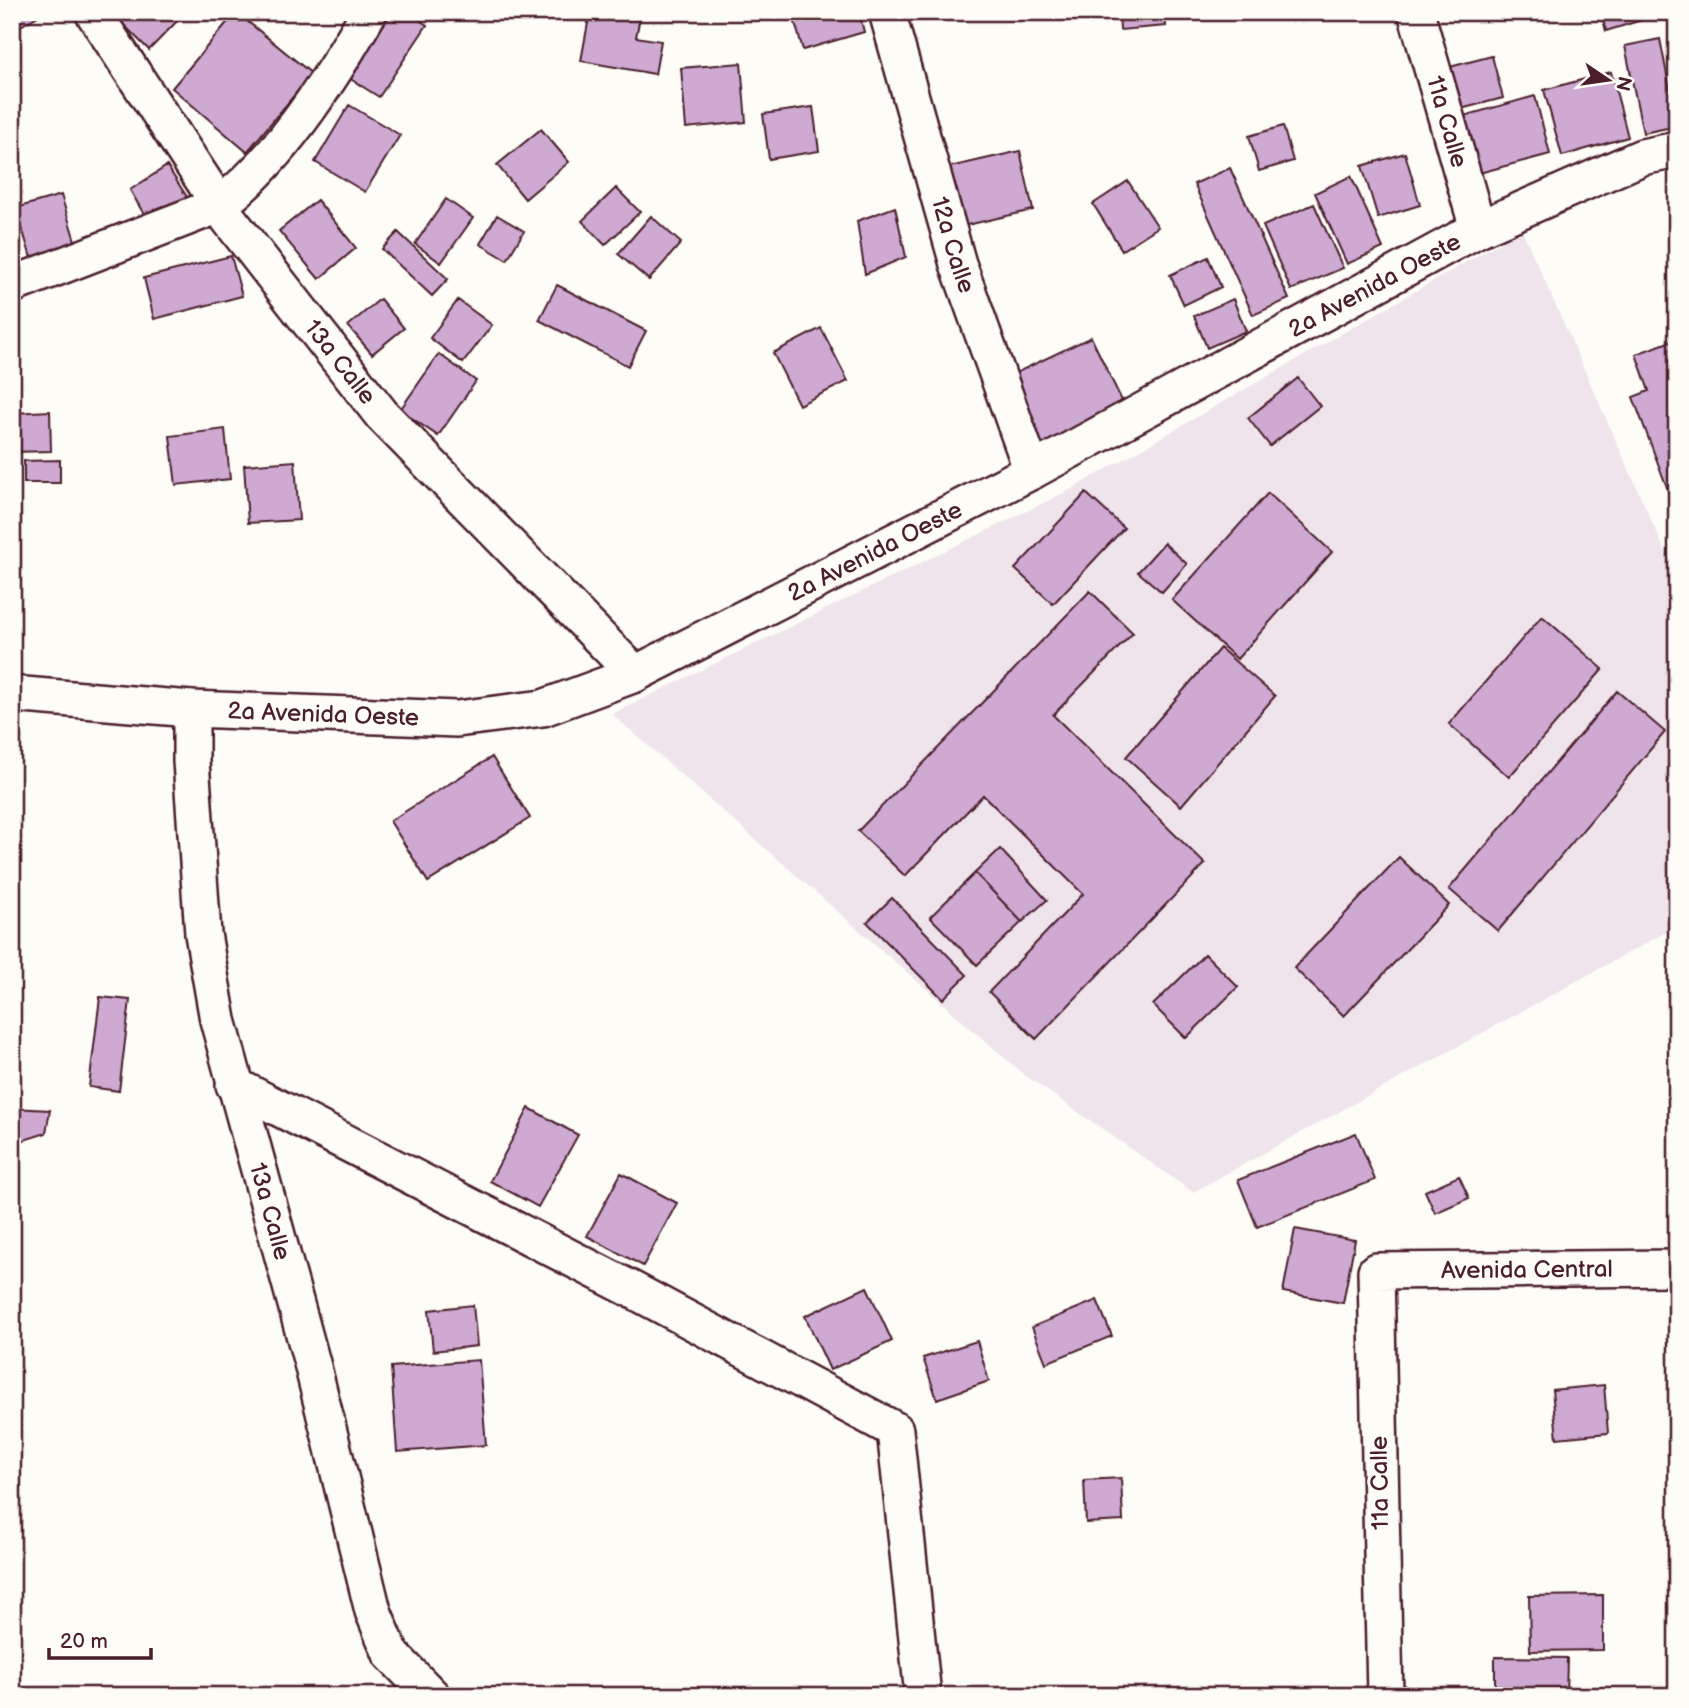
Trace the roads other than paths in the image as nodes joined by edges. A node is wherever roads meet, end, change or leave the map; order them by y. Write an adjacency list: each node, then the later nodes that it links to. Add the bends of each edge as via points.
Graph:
1 (93, 12): 6 (street, 13a Calle)
2 (369, 12): 6 (street, via 332,78 244,187)
3 (887, 12): 9 (street, 12a Calle, via 958,264)
4 (1416, 12): 7 (street, 11a Calle)
5 (1677, 150): 7 (street, 2a Avenida Oeste, via 1642,158)
6 (219, 205): 8 (street); 10 (street, 13a Calle, via 382,415)
7 (1478, 229): 9 (street, 2a Avenida Oeste)
8 (12, 285)
9 (1032, 471): 10 (street, 2a Avenida Oeste)
10 (635, 674): 12 (street, 2a Avenida Oeste, via 543,708 457,719)
11 (12, 694): 12 (street, 2a Avenida Oeste)
12 (191, 709): 13 (street, 13a Calle, via 203,933)
13 (234, 1085): 16 (street, 13a Calle, via 312,1363 373,1611 391,1654); 17 (street, via 895,1430)
14 (1677, 1269): 15 (street, Avenida Central)
15 (1376, 1271): 18 (street, 11a Calle)
16 (428, 1694)
17 (923, 1696)
18 (1385, 1696)

